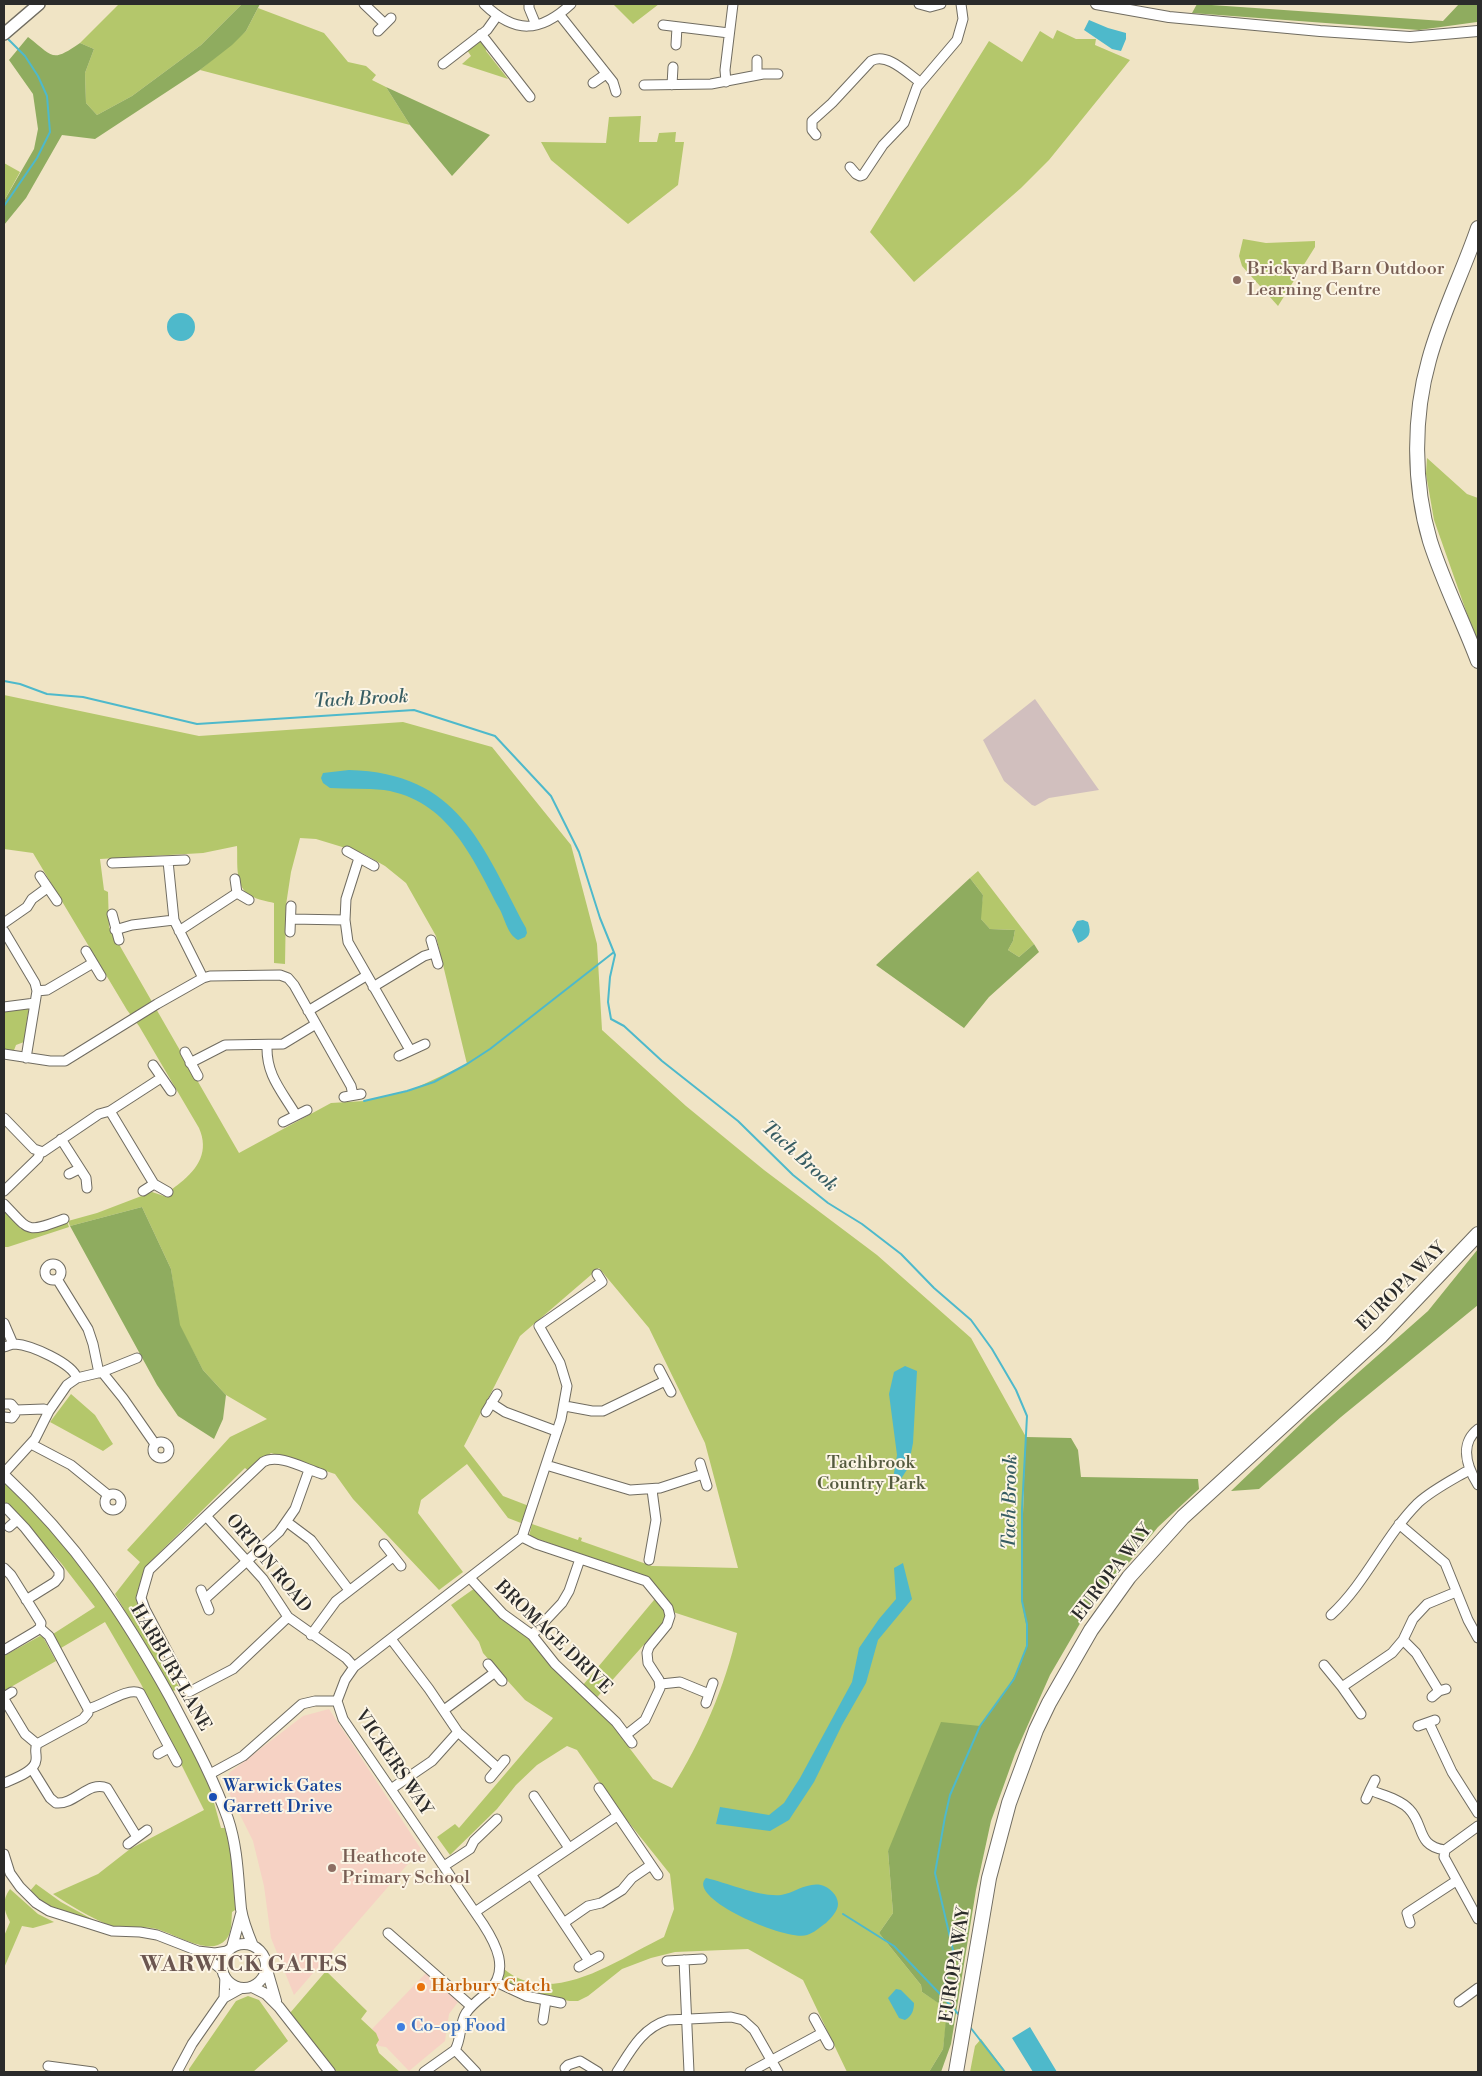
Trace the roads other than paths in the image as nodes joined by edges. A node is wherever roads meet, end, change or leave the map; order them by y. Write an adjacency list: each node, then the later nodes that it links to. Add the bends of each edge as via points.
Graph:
1 (39, 4): 19 (main road)
2 (364, 4): 16 (street, via 388,21)
3 (484, 4): 12 (street)
4 (529, 4): 13 (street)
5 (571, 4): 11 (street)
6 (732, 4): 18 (street)
7 (919, 4): 8 (street, via 930,7)
8 (941, 4)
9 (961, 4): 29 (street, via 963,19 957,40)
10 (1096, 4): 17 (street, via 1178,18 1320,31 1410,37)
11 (559, 14): 13 (street); 25 (street)
12 (497, 16): 13 (street, via 508,22); 20 (street)
13 (536, 25)
14 (662, 25): 15 (street)
15 (677, 27): 18 (street); 21 (street)
16 (378, 31)
17 (1478, 31)
18 (729, 33): 28 (street)
19 (4, 34)
20 (481, 34): 23 (street); 34 (street)
21 (676, 45)
22 (757, 60): 27 (street)
23 (443, 64)
24 (673, 67): 32 (street)
25 (606, 74): 30 (street); 33 (street)
26 (778, 74): 27 (street)
27 (757, 75): 28 (street)
28 (726, 82): 32 (street)
29 (920, 82): 35 (street, via 886,59 876,58 812,121); 36 (street, via 904,123 883,145 869,169 860,176)
30 (593, 83)
31 (644, 85): 32 (street)
32 (672, 85)
33 (616, 92)
34 (530, 97)
35 (816, 135)
36 (850, 167)
37 (1478, 228): 38 (highway, via 1428,361 1418,450 1421,495 1430,541)
38 (1478, 661)
39 (347, 852): 40 (street)
40 (359, 858): 44 (street); 55 (street, via 347,893)
41 (185, 860): 42 (street)
42 (168, 861): 43 (street); 54 (street)
43 (112, 864)
44 (374, 866)
45 (40, 876): 47 (street)
46 (235, 880): 48 (street)
47 (47, 888): 50 (street); 56 (street)
48 (237, 893): 49 (street); 59 (street)
49 (249, 900)
50 (57, 901)
51 (291, 906): 53 (street)
52 (112, 914): 57 (street)
53 (291, 919): 55 (street); 60 (street)
54 (174, 920): 57 (street, via 132,924); 59 (street)
55 (345, 920): 68 (street, via 348,942)
56 (4, 922)
57 (115, 930): 61 (street)
58 (4, 931): 71 (street)
59 (179, 931): 69 (street)
60 (290, 932)
61 (119, 940)
62 (431, 940): 64 (street)
63 (86, 951): 65 (street)
64 (434, 952): 66 (street); 70 (street)
65 (93, 963): 67 (street); 71 (street, via 47,990)
66 (438, 964)
67 (101, 976)
68 (366, 976): 70 (street); 74 (street)
69 (203, 978): 74 (street, via 284,976 294,984); 82 (street, via 68,1060 56,1062)
70 (373, 987): 78 (street)
71 (37, 991): 72 (street)
72 (35, 1003): 73 (street); 82 (street)
73 (4, 1007)
74 (308, 1011): 75 (street)
75 (316, 1024): 77 (street, via 283,1044); 88 (street, via 357,1094)
76 (424, 1044): 78 (street)
77 (267, 1045): 83 (street, via 225,1045); 91 (street, via 270,1071)
78 (410, 1050): 81 (street)
79 (185, 1052): 83 (street)
80 (4, 1055): 82 (street)
81 (399, 1056)
82 (26, 1058)
83 (190, 1063): 85 (street)
84 (153, 1065): 86 (street)
85 (198, 1076)
86 (161, 1078): 87 (street); 90 (street)
87 (171, 1091)
88 (344, 1097)
89 (307, 1110): 91 (street)
90 (110, 1111): 94 (street, via 99,1114); 98 (street)
91 (296, 1115): 93 (street)
92 (4, 1118): 95 (street, via 34,1150)
93 (283, 1122)
94 (61, 1139): 95 (street); 96 (street)
95 (40, 1152): 100 (street, via 38,1158)
96 (79, 1168): 97 (street); 99 (street, via 86,1178)
97 (69, 1174)
98 (154, 1184): 101 (street); 102 (street)
99 (87, 1188)
100 (4, 1191)
101 (143, 1191)
102 (168, 1192)
103 (4, 1204): 104 (street, via 28,1228 39,1228)
104 (64, 1219)
105 (1478, 1234): 269 (highway, EUROPA WAY, via 1381,1336 1183,1517 1129,1577 1091,1630 1036,1730 1009,1803 989,1878)
106 (57, 1279): 113 (street, via 88,1329)
107 (602, 1281): 120 (street, via 539,1326 560,1363 567,1386)
108 (4, 1323): 109 (street)
109 (13, 1344): 110 (street); 114 (street, via 48,1354)
110 (4, 1347)
111 (137, 1358): 113 (street)
112 (659, 1369): 115 (street)
113 (101, 1373): 114 (street); 128 (street, via 124,1398)
114 (78, 1378): 122 (street, via 67,1385)
115 (666, 1381): 116 (street); 120 (street, via 603,1412)
116 (671, 1392)
117 (497, 1394): 118 (street)
118 (491, 1403): 123 (street); 126 (street, via 505,1412)
119 (4, 1404): 121 (street, via 11,1404)
120 (565, 1406): 126 (street)
121 (16, 1410): 122 (street); 124 (street, via 12,1418)
122 (49, 1411): 127 (street)
123 (486, 1412)
124 (4, 1417)
125 (1478, 1428): 132 (street, via 1467,1444)
126 (556, 1431): 130 (street)
127 (30, 1444): 133 (street); 139 (street, via 71,1465)
128 (155, 1444)
129 (700, 1463): 135 (street)
130 (546, 1465): 138 (street, via 616,1487); 146 (street)
131 (309, 1470): 134 (street); 141 (street, via 268,1460); 143 (street)
132 (1469, 1470): 136 (street); 144 (street, via 1419,1502)
133 (4, 1474): 198 (street, HARBURY LANE, via 52,1523 110,1597 151,1662)
134 (322, 1474)
135 (703, 1474): 137 (street); 138 (street)
136 (1478, 1485)
137 (707, 1486)
138 (652, 1490): 150 (street, via 656,1520)
139 (108, 1496)
140 (6, 1508): 142 (street)
141 (206, 1516): 151 (street, ORTON ROAD); 162 (street, via 149,1570 141,1598 144,1610 189,1692 233,1669)
142 (17, 1520): 145 (street); 159 (street, via 60,1573 55,1582)
143 (287, 1522): 151 (street); 156 (street, via 311,1540)
144 (1399, 1524): 157 (street, via 1445,1562); 161 (street, via 1342,1605)
145 (9, 1527)
146 (522, 1537): 149 (street); 154 (street, VICKERS WAY)
147 (384, 1544): 148 (street)
148 (393, 1557): 152 (street); 156 (street)
149 (580, 1559): 164 (street, via 562,1603); 176 (street, via 646,1581 666,1604 669,1620 649,1647 646,1659)
150 (649, 1560)
151 (248, 1561): 158 (street); 162 (street, ORTON ROAD)
152 (401, 1566)
153 (4, 1568): 159 (street)
154 (470, 1578): 164 (street, BROMAGE DRIVE, via 503,1614); 167 (street, VICKERS WAY)
155 (201, 1590): 158 (street)
156 (349, 1590): 165 (street, via 333,1605)
157 (1456, 1592): 166 (street); 168 (street, via 1428,1604 1413,1619)
158 (205, 1599): 160 (street)
159 (26, 1600): 163 (street, via 40,1619)
160 (210, 1610)
161 (1331, 1615)
162 (288, 1617): 165 (street, ORTON ROAD)
163 (40, 1628): 169 (street); 184 (street, via 49,1636)
164 (532, 1634): 189 (street, BROMAGE DRIVE, via 555,1664)
165 (312, 1635): 172 (street, ORTON ROAD)
166 (1478, 1638)
167 (391, 1639): 172 (street, VICKERS WAY); 185 (street)
168 (1403, 1640): 177 (street, via 1392,1653); 179 (street, via 1416,1653)
169 (4, 1650)
170 (488, 1664): 173 (street)
171 (1324, 1665): 177 (street)
172 (354, 1667): 182 (street, VICKERS WAY)
173 (494, 1673): 174 (street); 185 (street)
174 (502, 1681)
175 (713, 1683): 180 (street)
176 (661, 1684): 180 (street, via 680,1682); 189 (street, via 649,1715)
177 (1342, 1687): 186 (street)
178 (12, 1692): 181 (street)
179 (1439, 1692)
180 (709, 1694): 183 (street)
181 (4, 1698): 190 (street, via 23,1732)
182 (337, 1701): 198 (street, via 315,1700 302,1704 243,1756); 203 (street, VICKERS WAY, via 343,1719)
183 (706, 1703)
184 (88, 1709): 190 (street, via 82,1719); 192 (street, via 130,1690 140,1693)
185 (444, 1710): 188 (street)
186 (1361, 1714)
187 (1418, 1726): 207 (street, via 1432,1721 1452,1772)
188 (458, 1732): 196 (street); 203 (street, via 432,1761)
189 (626, 1734): 191 (street, BROMAGE DRIVE)
190 (37, 1744): 197 (street)
191 (632, 1744)
192 (169, 1748): 193 (street); 195 (street)
193 (158, 1754)
194 (505, 1760): 196 (street)
195 (177, 1762)
196 (498, 1768): 199 (street)
197 (32, 1769): 201 (street); 212 (street, via 56,1803 65,1802 98,1785 107,1788)
198 (210, 1774): 224 (street, HARBURY LANE, via 230,1827)
199 (490, 1778)
200 (1375, 1780): 204 (street)
201 (4, 1783)
202 (599, 1788): 208 (street)
203 (391, 1789): 218 (street, VICKERS WAY)
204 (1370, 1790): 206 (street); 215 (street, via 1408,1807 1417,1819 1425,1840)
205 (534, 1796): 214 (street)
206 (1366, 1799)
207 (1478, 1813)
208 (617, 1816): 214 (street); 217 (street)
209 (497, 1819): 218 (street, via 474,1840 470,1849)
210 (1478, 1826): 215 (street)
211 (147, 1830): 212 (street)
212 (137, 1837): 213 (street)
213 (128, 1844)
214 (569, 1848): 220 (street)
215 (1446, 1850): 222 (street, via 1444,1857)
216 (4, 1854): 219 (street)
217 (651, 1865): 221 (street); 227 (street, via 632,1878 622,1890 601,1903 588,1906)
218 (444, 1866): 225 (street, VICKERS WAY)
219 (7, 1870): 232 (street, via 36,1903 57,1915 112,1931 157,1935)
220 (531, 1874): 225 (street); 227 (street)
221 (658, 1875)
222 (1456, 1881): 223 (street); 228 (street, via 1404,1909)
223 (1476, 1907): 226 (street)
224 (242, 1910): 230 (street, HARBURY LANE); 231 (street, HARBURY LANE)
225 (475, 1912): 241 (street, VICKERS WAY, via 499,1953)
226 (1478, 1919)
227 (565, 1922): 236 (street)
228 (1410, 1923)
229 (388, 1933): 248 (street)
230 (253, 1946): 231 (street, via 241,1944); 239 (street, via 265,1958)
231 (230, 1949): 232 (street, via 215,1953); 240 (street, via 223,1960)
232 (198, 1951): 240 (street)
233 (599, 1956): 236 (street)
234 (702, 1959): 235 (street)
235 (684, 1960): 237 (street); 251 (street)
236 (590, 1961): 238 (street)
237 (668, 1961)
238 (579, 1967)
239 (266, 1970): 242 (street, via 261,1981); 249 (street)
240 (223, 1973): 242 (street, via 232,1984); 244 (street)
241 (496, 1982): 245 (street, via 526,1996); 248 (street)
242 (247, 1988): 244 (street); 249 (street, via 266,1994)
243 (1478, 1988): 247 (street)
244 (224, 1998): 260 (street)
245 (546, 2000): 246 (street); 252 (street)
246 (561, 2002)
247 (1459, 2002)
248 (471, 2006): 255 (street)
249 (279, 2007): 261 (street)
250 (814, 2018): 253 (street)
251 (688, 2019): 256 (street, via 732,2017 743,2020 754,2030); 265 (street, via 668,2020 647,2030); 266 (street)
252 (543, 2020)
253 (822, 2033): 254 (street); 256 (street)
254 (829, 2045)
255 (454, 2050): 262 (street); 263 (street)
256 (771, 2060): 267 (street); 268 (street)
257 (48, 2066): 259 (street)
258 (565, 2068): 264 (street, via 580,2060)
259 (93, 2072)
260 (177, 2072)
261 (330, 2072)
262 (424, 2072)
263 (476, 2072)
264 (598, 2072)
265 (617, 2072)
266 (689, 2072)
267 (750, 2072)
268 (778, 2072)
269 (956, 2072)

